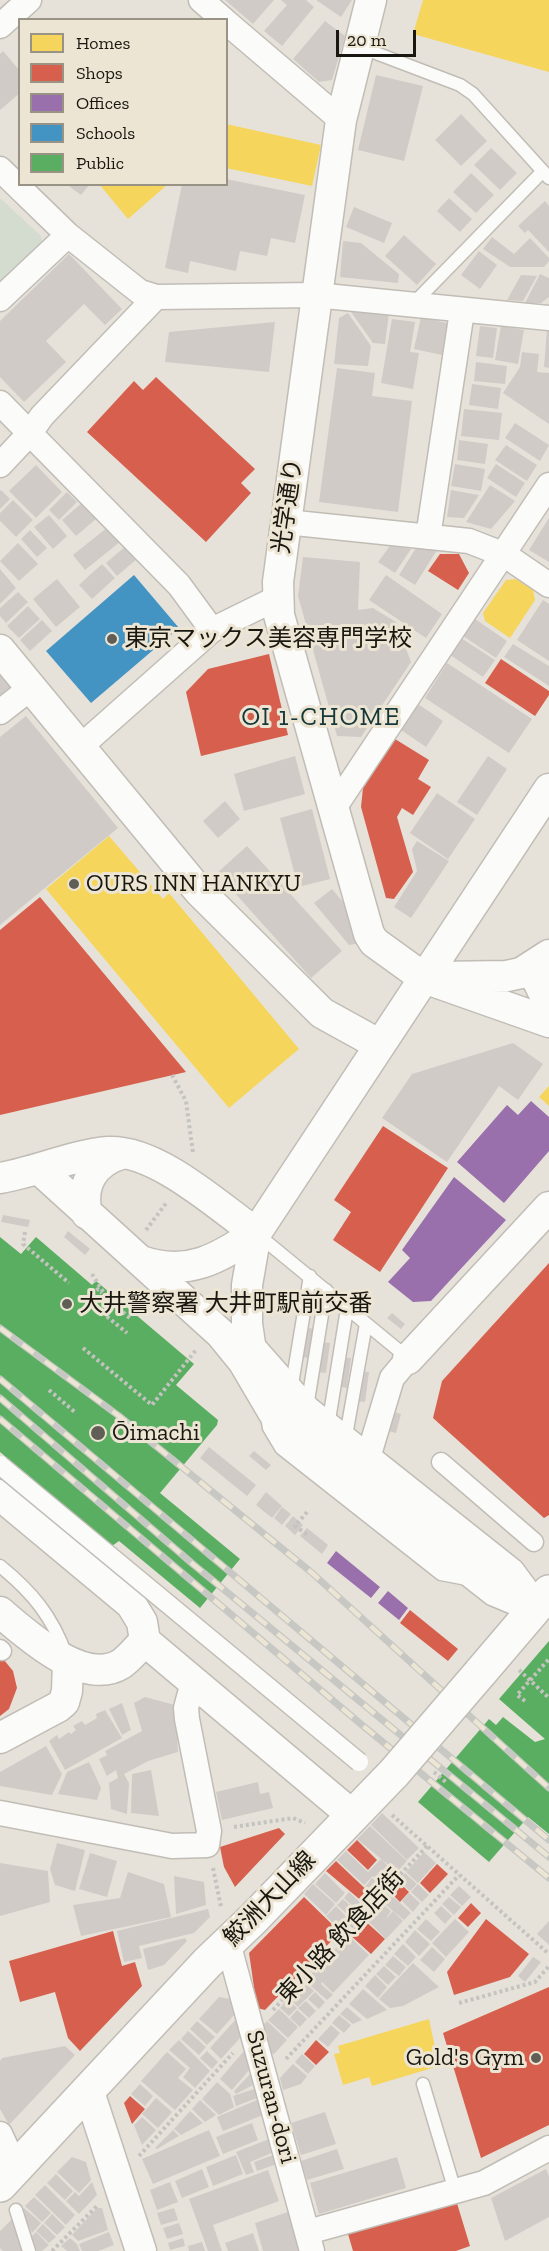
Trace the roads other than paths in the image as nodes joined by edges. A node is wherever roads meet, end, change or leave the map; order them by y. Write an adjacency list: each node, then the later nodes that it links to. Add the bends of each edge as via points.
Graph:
1 (29, 0): 6 (street)
2 (201, 0): 4 (street)
3 (371, 0): 7 (street, 光学通り)
4 (222, 18)
5 (228, 24): 8 (street)
6 (0, 26)
7 (359, 46): 8 (street, 光学通り); 10 (lane, via 460,85 473,94)
8 (341, 120): 12 (street, 光学通り)
9 (0, 169): 11 (street)
10 (546, 174): 15 (lane)
11 (68, 235): 13 (street, via 140,292); 14 (street)
12 (315, 295): 13 (street); 15 (street); 22 (street, 光学通り)
13 (156, 297): 19 (street)
14 (0, 299)
15 (412, 304): 16 (street)
16 (462, 311): 17 (street); 23 (street)
17 (549, 318)
18 (0, 403): 19 (street)
19 (30, 433): 20 (street); 27 (street, via 179,585)
20 (0, 465)
21 (549, 485): 24 (street)
22 (286, 522): 23 (street); 26 (street, 光学通り)
23 (428, 537): 24 (street, via 469,541)
24 (504, 555): 25 (street); 33 (street)
25 (549, 585)
26 (277, 598): 27 (street); 33 (street, 光学通り, via 283,632)
27 (212, 630): 31 (street)
28 (0, 650): 29 (street)
29 (32, 687): 30 (street); 31 (street)
30 (0, 712)
31 (80, 747): 38 (street, via 199,891 307,1000 322,1013)
32 (549, 789): 35 (street)
33 (334, 808): 35 (street, 光学通り, via 369,934 384,951)
34 (540, 961): 35 (street, via 507,976); 36 (street)
35 (424, 978): 37 (street, 光学通り); 38 (street)
36 (549, 1004)
37 (549, 1022)
38 (380, 1045): 44 (street)
39 (125, 1153): 40 (street, via 85,1156); 43 (street, via 105,1160 90,1177 83,1199); 44 (street, via 160,1167)
40 (40, 1170): 41 (street); 43 (street)
41 (0, 1178)
42 (549, 1207): 50 (street)
43 (87, 1214): 45 (street)
44 (256, 1233): 45 (street, via 233,1249 190,1267 159,1267); 46 (lane); 51 (street, via 247,1285 252,1350)
45 (140, 1247): 51 (street, via 221,1334)
46 (310, 1276): 47 (lane); 51 (lane)
47 (326, 1290): 48 (lane); 51 (lane)
48 (347, 1309): 49 (lane); 51 (lane)
49 (366, 1324): 50 (lane); 51 (lane)
50 (408, 1359): 51 (street, via 392,1378)
51 (308, 1417): 57 (street); 57 (street, via 283,1422 495,1591)
52 (441, 1462): 55 (street)
53 (0, 1465): 63 (street, bridge, via 116,1554)
54 (0, 1495): 59 (street, via 131,1604 142,1622)
55 (534, 1542)
56 (0, 1566): 60 (lane, via 34,1595 47,1613)
57 (542, 1600): 65 (main road, 鮫洲大山線, bridge, via 394,1773)
58 (0, 1612): 60 (street)
59 (145, 1641): 60 (street, via 120,1665 89,1668); 61 (street)
60 (68, 1662): 62 (street, via 64,1702)
61 (193, 1682): 64 (street, via 187,1719 208,1838 172,1846); 65 (street)
62 (0, 1738)
63 (359, 1762)
64 (0, 1813)
65 (352, 1815): 66 (main road, 鮫洲大山線)
66 (225, 1928): 68 (main road, 鮫洲大山線); 73 (street, Suzuran-dori)
67 (423, 2084): 72 (lane)
68 (88, 2089): 71 (main road, 鮫洲大山線); 75 (street)
69 (0, 2134): 71 (street)
70 (549, 2148): 72 (street, via 483,2183)
71 (10, 2188): 74 (lane)
72 (455, 2192): 73 (street)
73 (310, 2242)
74 (29, 2251)
75 (141, 2251)

